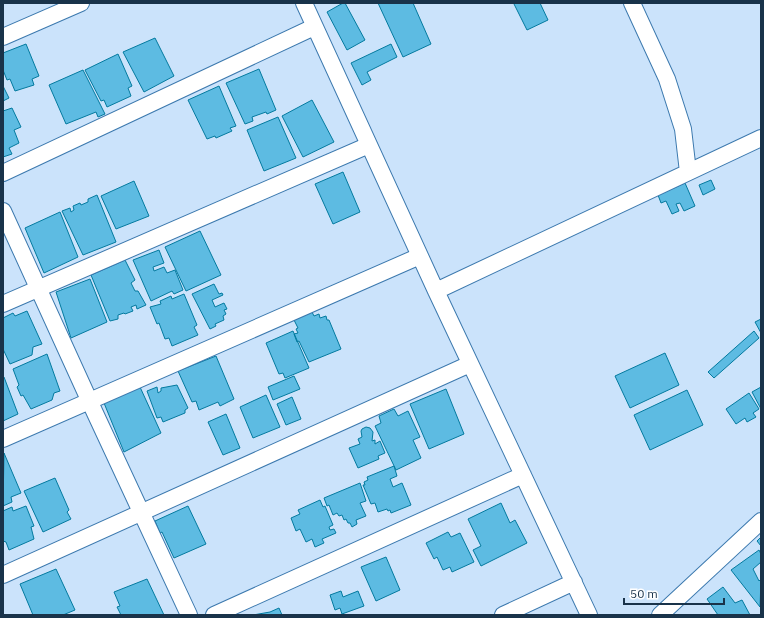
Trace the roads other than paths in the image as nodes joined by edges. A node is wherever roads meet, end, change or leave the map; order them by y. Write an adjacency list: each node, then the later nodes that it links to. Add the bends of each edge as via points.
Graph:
1 (81, 3): 5 (street)
2 (304, 3): 4 (street)
3 (632, 3): 8 (street, via 669,86 683,129)
4 (314, 27): 7 (street); 9 (street)
5 (3, 37)
6 (761, 138): 8 (street)
7 (369, 145): 11 (street); 12 (street)
8 (688, 172): 13 (street)
9 (3, 173)
10 (3, 211): 12 (street)
11 (420, 256): 13 (street); 16 (street)
12 (38, 288): 14 (street); 16 (street)
13 (436, 291): 15 (street)
14 (3, 304)
15 (470, 364): 18 (street); 19 (street)
16 (89, 400): 17 (street); 19 (street)
17 (3, 438)
18 (523, 475): 22 (street); 24 (street)
19 (141, 512): 21 (street); 23 (street)
20 (761, 521): 27 (street)
21 (3, 575)
22 (574, 582): 25 (street); 26 (street)
23 (189, 615)
24 (214, 615)
25 (503, 615)
26 (589, 615)
27 (660, 615)

